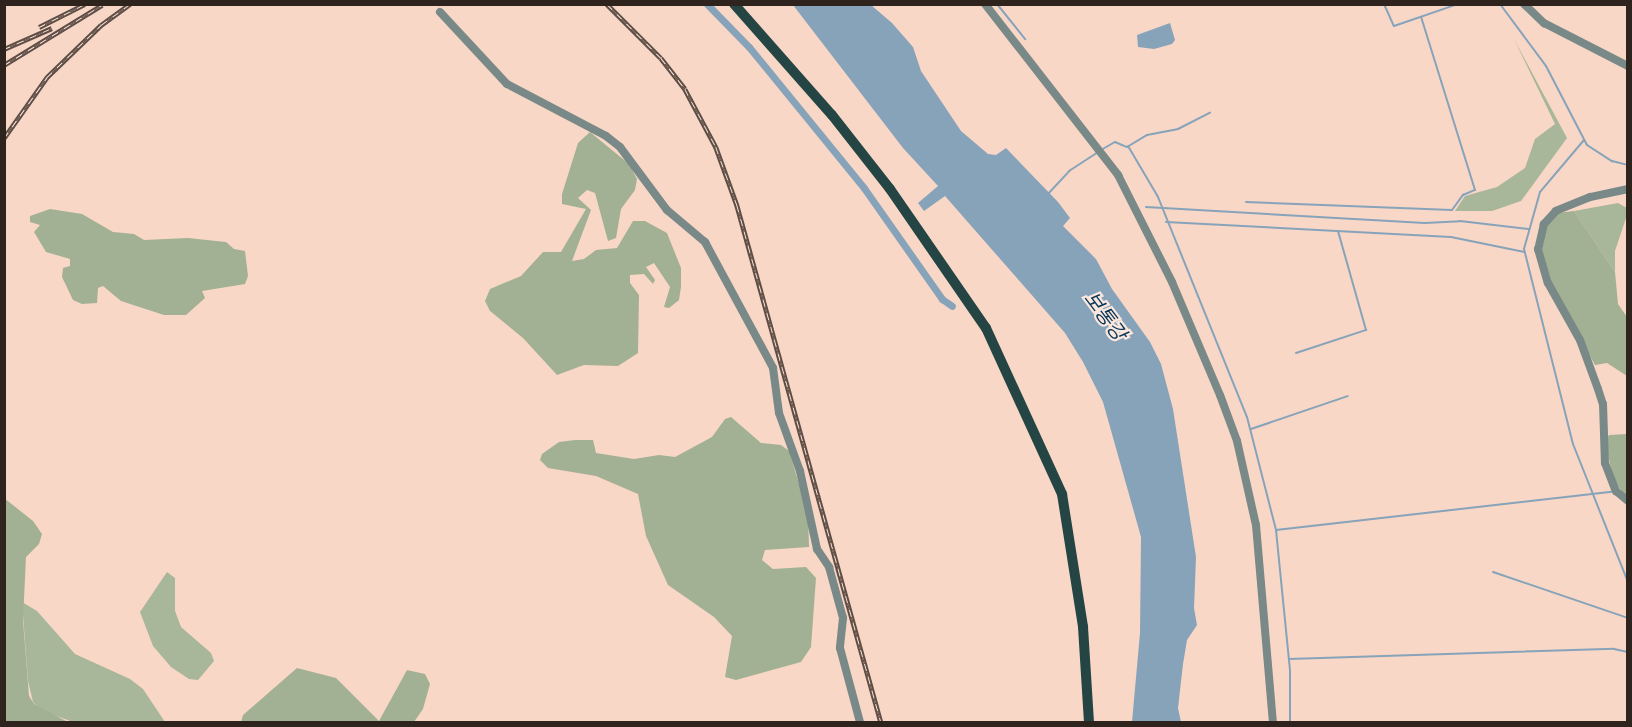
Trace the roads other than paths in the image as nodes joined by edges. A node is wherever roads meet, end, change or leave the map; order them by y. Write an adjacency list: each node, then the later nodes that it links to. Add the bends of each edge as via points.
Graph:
1 (734, 4): 9 (main road, via 847,133 986,328 1062,494 1083,627)
2 (985, 4): 10 (street, via 1118,175 1172,282 1220,395 1237,441 1256,525)
3 (1524, 4): 5 (street, via 1544,23)
4 (440, 12): 8 (street, via 507,84 589,126 620,147 667,210 705,242 773,368 779,413 800,471 817,549 829,567 843,618 840,648)
5 (1628, 66)
6 (1627, 192): 7 (street, via 1590,197 1556,211 1544,224 1538,249 1548,283 1580,340 1598,388 1603,404 1605,463 1616,491)
7 (1628, 501)
8 (860, 723)
9 (1089, 723)
10 (1273, 723)

